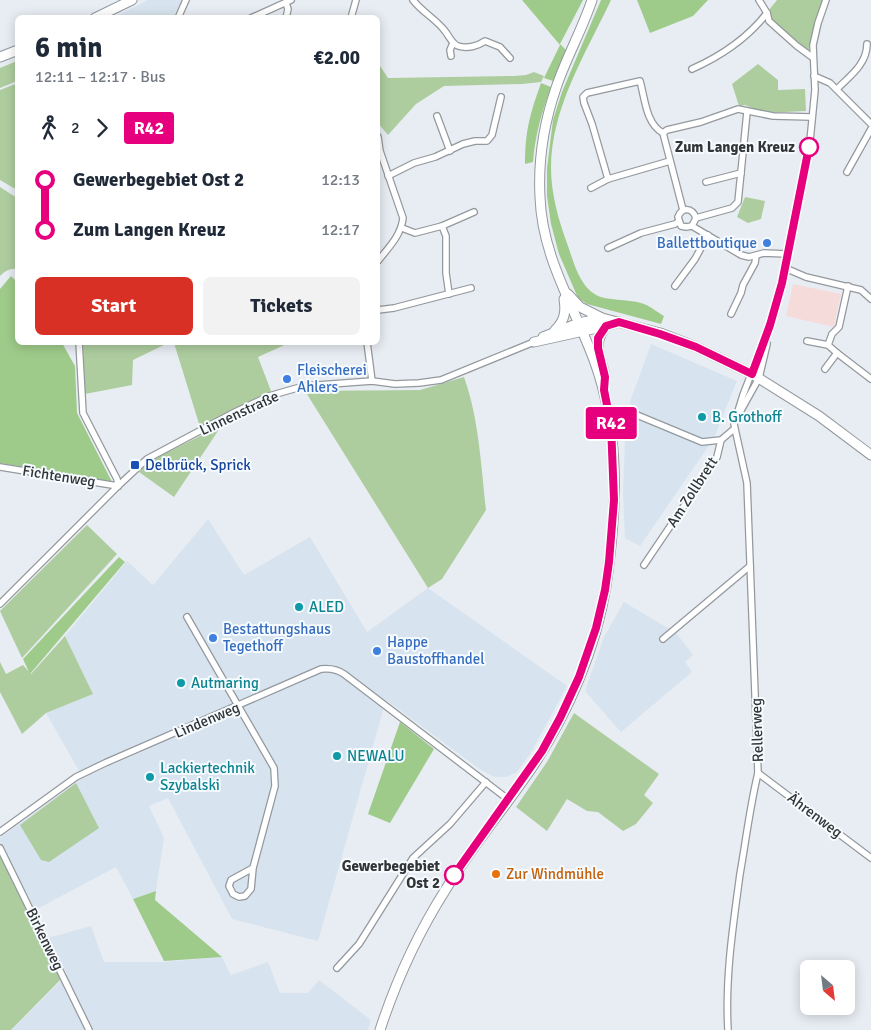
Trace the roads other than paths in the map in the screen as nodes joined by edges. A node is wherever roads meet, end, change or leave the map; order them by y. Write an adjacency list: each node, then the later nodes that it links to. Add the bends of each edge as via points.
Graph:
1 (132, 0): 10 (main road)
2 (186, 0): 11 (street)
3 (356, 0): 14 (street)
4 (413, 0): 15 (street)
5 (592, 0): 57 (main road, via 557,86 542,142 542,227)
6 (759, 0): 9 (street)
7 (826, 0): 20 (street)
8 (288, 2): 12 (street); 13 (street)
9 (767, 13): 20 (street, via 769,22); 22 (street, via 738,43)
10 (101, 15)
11 (179, 15)
12 (258, 15)
13 (287, 15)
14 (352, 15)
15 (453, 43): 18 (street); 21 (street, via 477,46 486,42 500,47)
16 (867, 44): 24 (street, via 867,53 858,68)
17 (15, 51): 19 (main road)
18 (451, 56)
19 (0, 57)
20 (812, 57): 23 (street)
21 (510, 58)
22 (692, 69)
23 (814, 76): 24 (street); 28 (street)
24 (837, 89): 29 (street)
25 (501, 97): 32 (street, via 492,135 487,141 475,141)
26 (747, 112): 28 (street); 31 (street, via 738,109 667,130); 35 (street)
27 (437, 116): 32 (street)
28 (812, 117): 50 (street, via 809,151)
29 (871, 124)
30 (871, 129): 36 (street)
31 (664, 134): 34 (street); 38 (street, via 651,123 640,81 587,93 583,97 584,103)
32 (450, 151): 37 (street)
33 (380, 155): 37 (street)
34 (670, 162): 38 (street); 41 (street)
35 (741, 172): 39 (street); 43 (street, via 736,206)
36 (847, 172)
37 (388, 176): 47 (street, via 403,218)
38 (608, 179): 40 (street)
39 (706, 182)
40 (591, 188)
41 (683, 210): 43 (street, via 690,209); 44 (street)
42 (474, 212): 45 (street)
43 (696, 218): 46 (street)
44 (678, 222): 46 (street, via 686,227); 49 (street, via 641,233)
45 (442, 226): 47 (street, via 415,233); 58 (street, via 446,236)
46 (692, 226): 48 (street)
47 (402, 228): 52 (street)
48 (708, 235): 51 (street, via 741,255); 54 (street)
49 (608, 248)
50 (787, 254): 51 (street); 53 (street)
51 (756, 256): 61 (street)
52 (380, 259)
53 (785, 268): 55 (street, via 806,277); 72 (street)
54 (675, 286)
55 (848, 286): 59 (street, via 861,290); 67 (street, via 839,327)
56 (471, 288): 58 (street)
57 (563, 288): 62 (main road, via 580,307); 63 (main road); 64 (main road, via 566,310 561,324)
58 (449, 294): 60 (street)
59 (871, 299)
60 (380, 310)
61 (731, 314)
62 (604, 322): 63 (main road); 72 (main road, via 619,322 660,334 696,347); 75 (main road, via 598,348 605,377)
63 (580, 327): 64 (main road); 66 (main road); 75 (main road)
64 (552, 332): 66 (main road)
65 (808, 341): 67 (street)
66 (534, 342): 74 (street, Linnenstraße, via 441,380 395,384)
67 (828, 344): 70 (street)
68 (80, 345): 81 (street, via 83,413)
69 (368, 345): 74 (street)
70 (837, 353): 71 (street); 73 (street)
71 (825, 369)
72 (755, 376): 77 (street, via 735,419); 79 (main road, via 819,416)
73 (871, 379)
74 (372, 382): 81 (street, Linnenstraße, via 304,386 269,396 147,459)
75 (604, 390): 90 (main road, via 611,425 614,500 605,590 596,628 575,686 542,751)
76 (637, 414): 78 (street, via 702,442)
77 (734, 429): 78 (street, Am Zollbrett); 83 (street, Rellerweg, via 747,483)
78 (721, 440): 82 (street, Am Zollbrett, via 717,457)
79 (871, 455)
80 (0, 467): 81 (street, Fichtenweg)
81 (118, 486): 84 (street, Linnenstraße)
82 (644, 565)
83 (750, 566): 86 (street); 88 (street, Rellerweg)
84 (0, 604)
85 (187, 617): 87 (street)
86 (663, 639)
87 (239, 706): 89 (street, Lindenweg, via 321,669 339,670); 91 (street, Lindenweg, via 76,777); 94 (street, via 276,777)
88 (758, 773): 93 (street, Ährenweg); 98 (street, Rellerweg, via 731,934)
89 (486, 782): 90 (street, Lindenweg); 95 (street, via 450,824 413,858 359,944)
90 (509, 800): 97 (main road, via 460,866 433,911 409,956)
91 (0, 832)
92 (0, 848): 96 (street, Birkenweg)
93 (871, 858)
94 (254, 868): 94 (street, via 251,889 245,896 233,894 231,880)
95 (336, 968)
96 (89, 1030)
97 (380, 1030)
98 (728, 1030)

